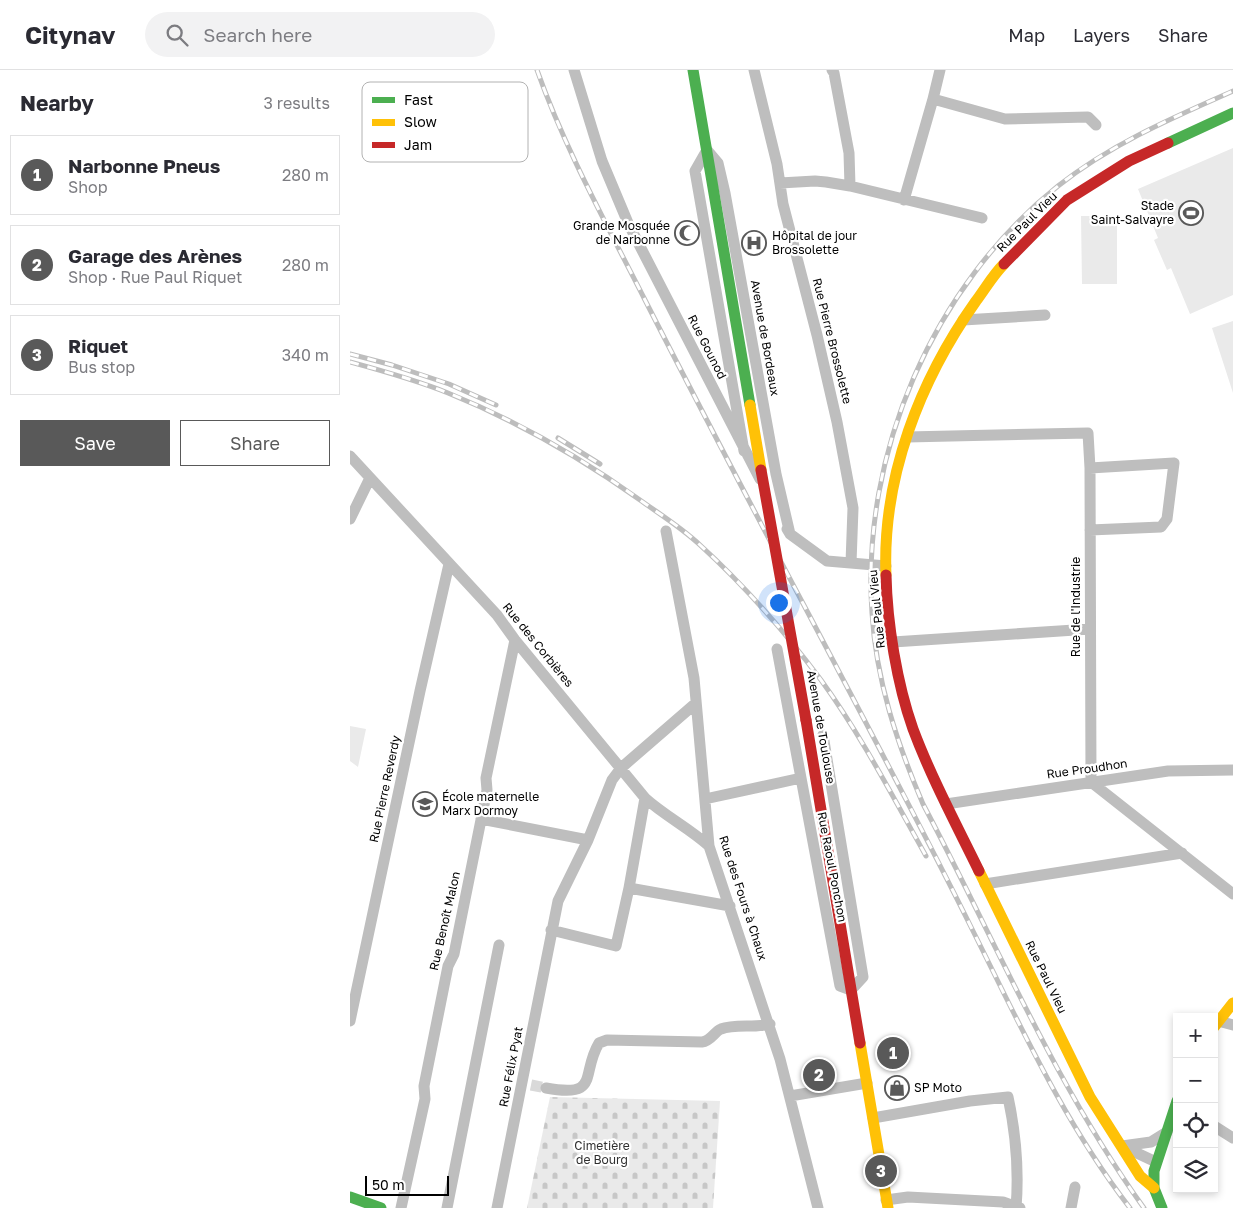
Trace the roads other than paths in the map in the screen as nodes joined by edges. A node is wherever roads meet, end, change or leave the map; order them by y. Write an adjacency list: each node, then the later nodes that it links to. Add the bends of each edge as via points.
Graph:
1 (574, 70): 17 (street, Rue Gounod, via 602,161 628,223)
2 (693, 70): 9 (main road, Avenue de Bordeaux)
3 (754, 70): 10 (street, Rue Pierre Brossolette)
4 (832, 70): 11 (street, via 849,153)
5 (940, 70): 6 (street)
6 (933, 99): 8 (street, via 1005,119 1088,117); 12 (street)
7 (1233, 114): 15 (main road, Rue Paul Vieu, via 1129,161 1067,200 1000,268)
8 (1096, 124)
9 (707, 150): 17 (street, via 695,172); 20 (main road, Avenue de Bordeaux); 25 (street, Avenue de Bordeaux, via 718,163 726,192 776,474)
10 (780, 184): 11 (street, via 816,181); 26 (street, Rue Pierre Brossolette, via 837,422 853,508)
11 (850, 186): 12 (street)
12 (904, 200): 13 (street)
13 (982, 218)
14 (1045, 316): 15 (street)
15 (963, 320): 16 (main road, Rue Paul Vieu, via 933,371)
16 (907, 437): 19 (street, Rue de l'Industrie, via 1088,433); 28 (main road, Rue Paul Vieu, via 892,486)
17 (744, 451): 25 (street, Rue Gounod)
18 (350, 456): 21 (street, Rue des Corbières)
19 (1090, 468): 23 (street, Rue de l'Industrie); 23 (street, via 1174,462 1168,519 1161,527)
20 (761, 470): 53 (main road, Avenue de Toulouse, bridge)
21 (370, 478): 22 (street); 27 (street, Rue des Corbières)
22 (350, 519)
23 (1090, 530): 29 (street, Rue de l'Industrie)
24 (666, 531): 33 (street, Rue des Fours à Chaux)
25 (790, 534): 26 (street, Rue Gounod, via 827,561)
26 (850, 563): 28 (street, Rue Gounod)
27 (449, 564): 30 (street, Rue des Corbières, via 497,615); 55 (street, Rue Pierre Reverdy)
28 (886, 566): 31 (main road, Rue Paul Vieu)
29 (1090, 630): 31 (street); 39 (street, Rue de l'Industrie)
30 (515, 640): 35 (street, Rue des Corbières); 43 (street, Rue Benoît Malon, via 486,778)
31 (893, 642): 42 (main road, Rue Paul Vieu, via 913,728)
32 (777, 649): 37 (street)
33 (696, 703): 35 (street, Rue Félix Pyat); 41 (street, Rue des Fours à Chaux)
34 (823, 735): 53 (street, Avenue de Toulouse, via 863,976)
35 (621, 768): 40 (street, Rue des Corbières); 44 (street, Rue Félix Pyat, via 612,780)
36 (1228, 770): 38 (street); 39 (street, Rue Proudhon, via 1168,771)
37 (801, 778): 41 (street); 53 (street, Rue Raoul Ponchon, via 840,986)
38 (1233, 779)
39 (1090, 782): 42 (street, Rue Proudhon); 46 (street)
40 (645, 798): 45 (street, Rue des Corbières); 48 (street)
41 (705, 799): 45 (street, Rue des Fours à Chaux)
42 (946, 804): 47 (main road, Rue Paul Vieu)
43 (481, 819): 44 (street); 76 (street, Rue Benoît Malon, via 454,954 446,975)
44 (588, 840): 51 (street, Rue Félix Pyat, via 558,901)
45 (709, 846): 50 (street, Rue des Fours à Chaux)
46 (1182, 853): 47 (street); 49 (street)
47 (985, 884): 68 (main road, Rue Paul Vieu, via 1090,1097)
48 (629, 888): 50 (street); 51 (street, via 616,946)
49 (1233, 894)
50 (730, 906): 57 (street, Rue des Fours à Chaux)
51 (551, 930): 78 (street, Rue Félix Pyat, via 526,1084)
52 (499, 945): 77 (street)
53 (851, 990): 60 (main road, Avenue de Toulouse)
54 (1233, 1003): 56 (main road)
55 (350, 1021)
56 (1218, 1022)
57 (770, 1024): 61 (street, via 720,1030 706,1042 607,1040 598,1043 593,1052 588,1079 583,1087 574,1090); 62 (street, Rue des Fours à Chaux)
58 (1218, 1024): 59 (street)
59 (1233, 1025)
60 (867, 1084): 62 (street); 64 (main road, Avenue de Toulouse)
61 (546, 1088)
62 (790, 1096): 79 (street, Rue des Fours à Chaux)
63 (1177, 1103): 66 (main road)
64 (873, 1118): 74 (main road, Avenue de Toulouse); 80 (street, via 1008,1097 1018,1172)
65 (1218, 1129): 67 (street)
66 (1166, 1132): 68 (street, via 1151,1142); 69 (main road)
67 (1233, 1138)
68 (1122, 1146): 69 (street); 70 (main road, Rue Paul Vieu)
69 (1155, 1166): 70 (street); 72 (main road)
70 (1136, 1169): 72 (main road, Rue Paul Vieu)
71 (1075, 1187): 81 (street)
72 (1155, 1192): 82 (main road)
73 (350, 1197): 75 (main road)
74 (887, 1204): 80 (street, via 918,1197 1003,1202)
75 (381, 1208)
76 (402, 1208)
77 (448, 1208)
78 (497, 1208)
79 (818, 1208)
80 (1018, 1208)
81 (1071, 1208)
82 (1162, 1208)

